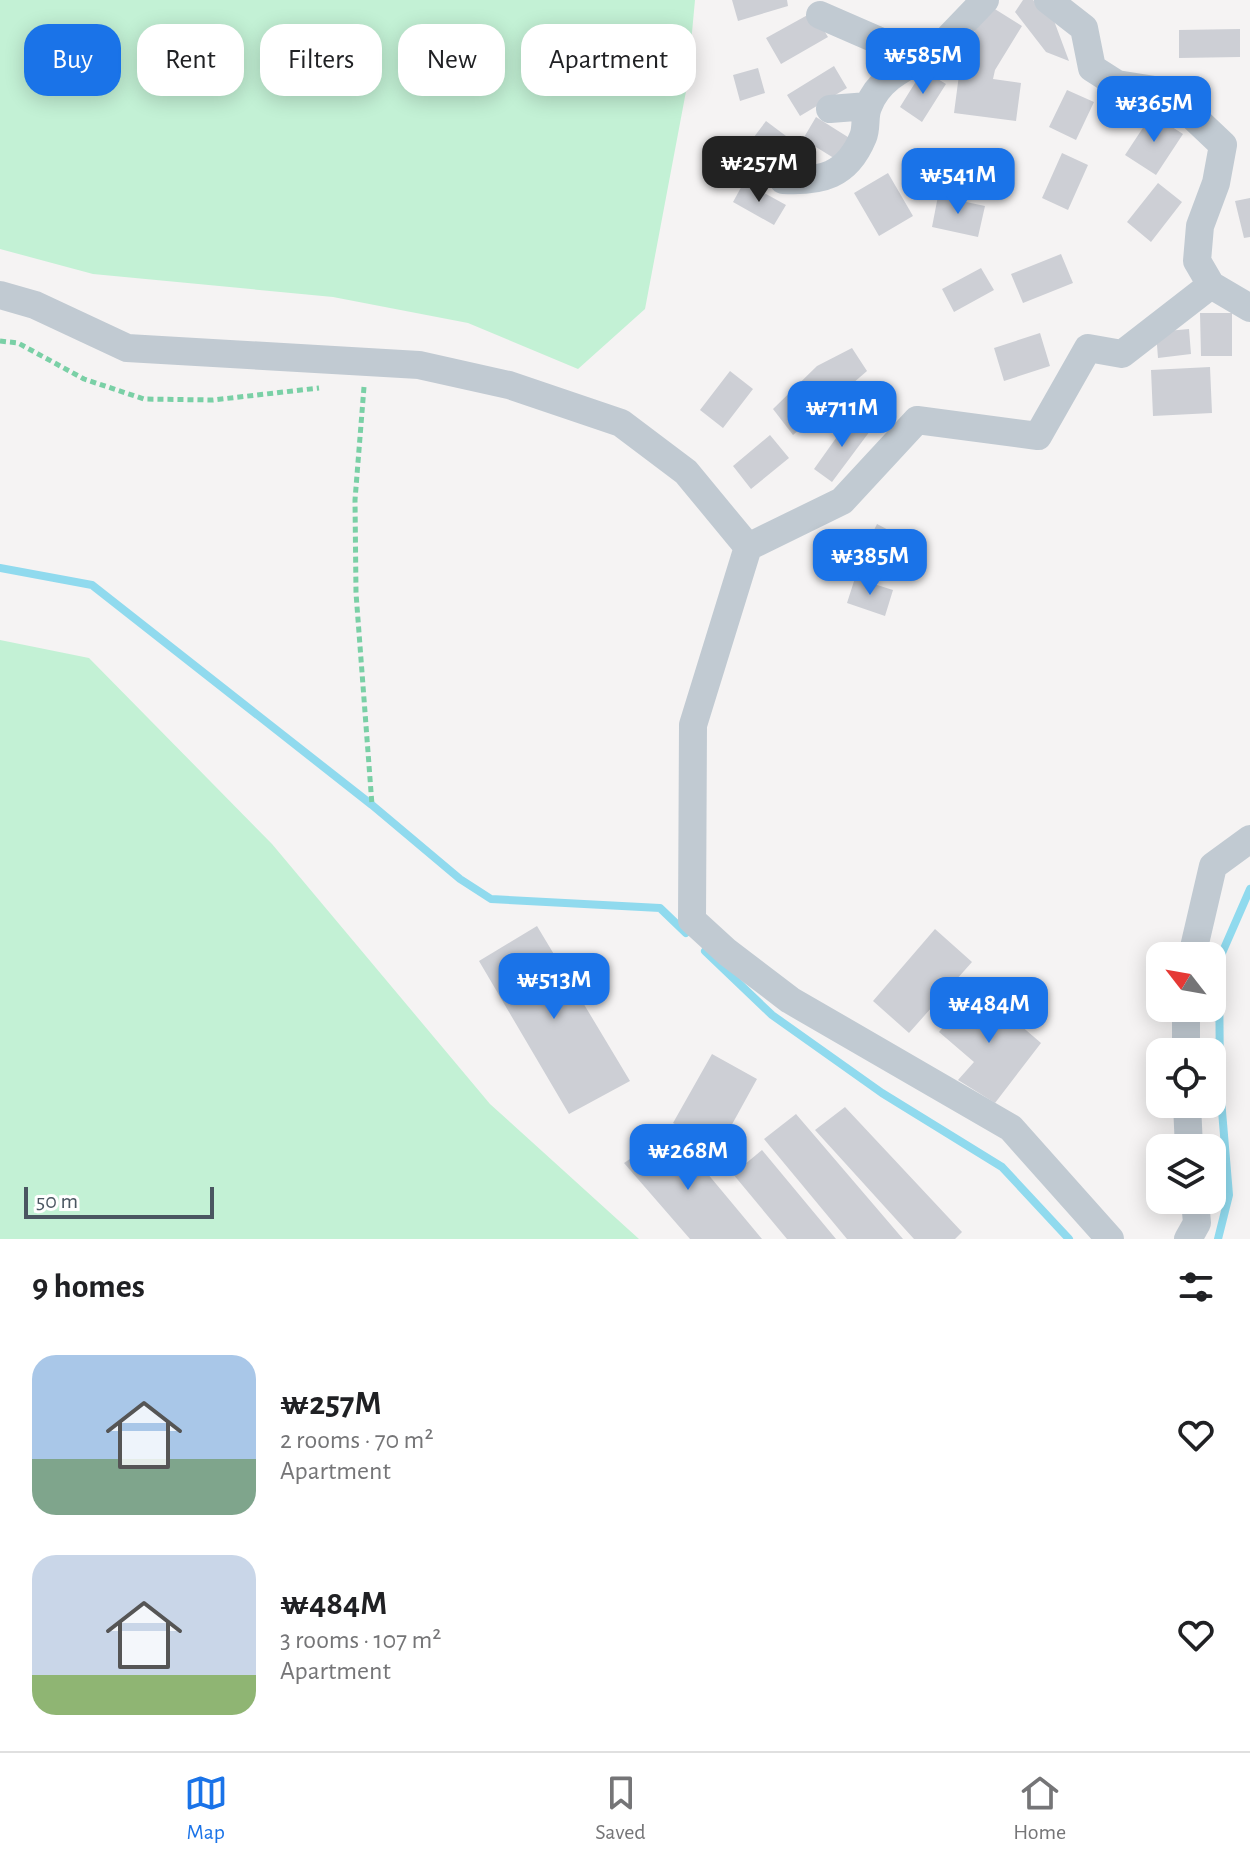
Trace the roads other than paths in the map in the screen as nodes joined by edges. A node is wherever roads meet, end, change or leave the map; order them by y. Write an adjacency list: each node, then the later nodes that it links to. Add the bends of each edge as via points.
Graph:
1 (985, 0): 4 (street, via 940,47)
2 (1048, 0): 8 (street, via 1084,28 1092,68 1117,84 1167,92 1223,145 1200,226 1197,261)
3 (820, 15): 4 (street)
4 (921, 59): 5 (street, via 892,73)
5 (868, 106): 6 (street); 7 (street, via 863,137 840,170 813,182)
6 (830, 109)
7 (783, 180)
8 (1211, 285): 10 (street); 11 (street, via 1122,354 1088,348 1038,436 917,420 842,501)
9 (0, 295): 11 (street, via 35,305 127,348 364,374 419,365 509,385 621,423 686,472)
10 (1250, 308)
11 (748, 547): 15 (street, via 693,725 692,920 790,1000 1011,1128)
12 (1250, 839): 13 (street, via 1213,866)
13 (1194, 942)
14 (1196, 1214): 16 (street)
15 (1110, 1239)
16 (1188, 1239)

